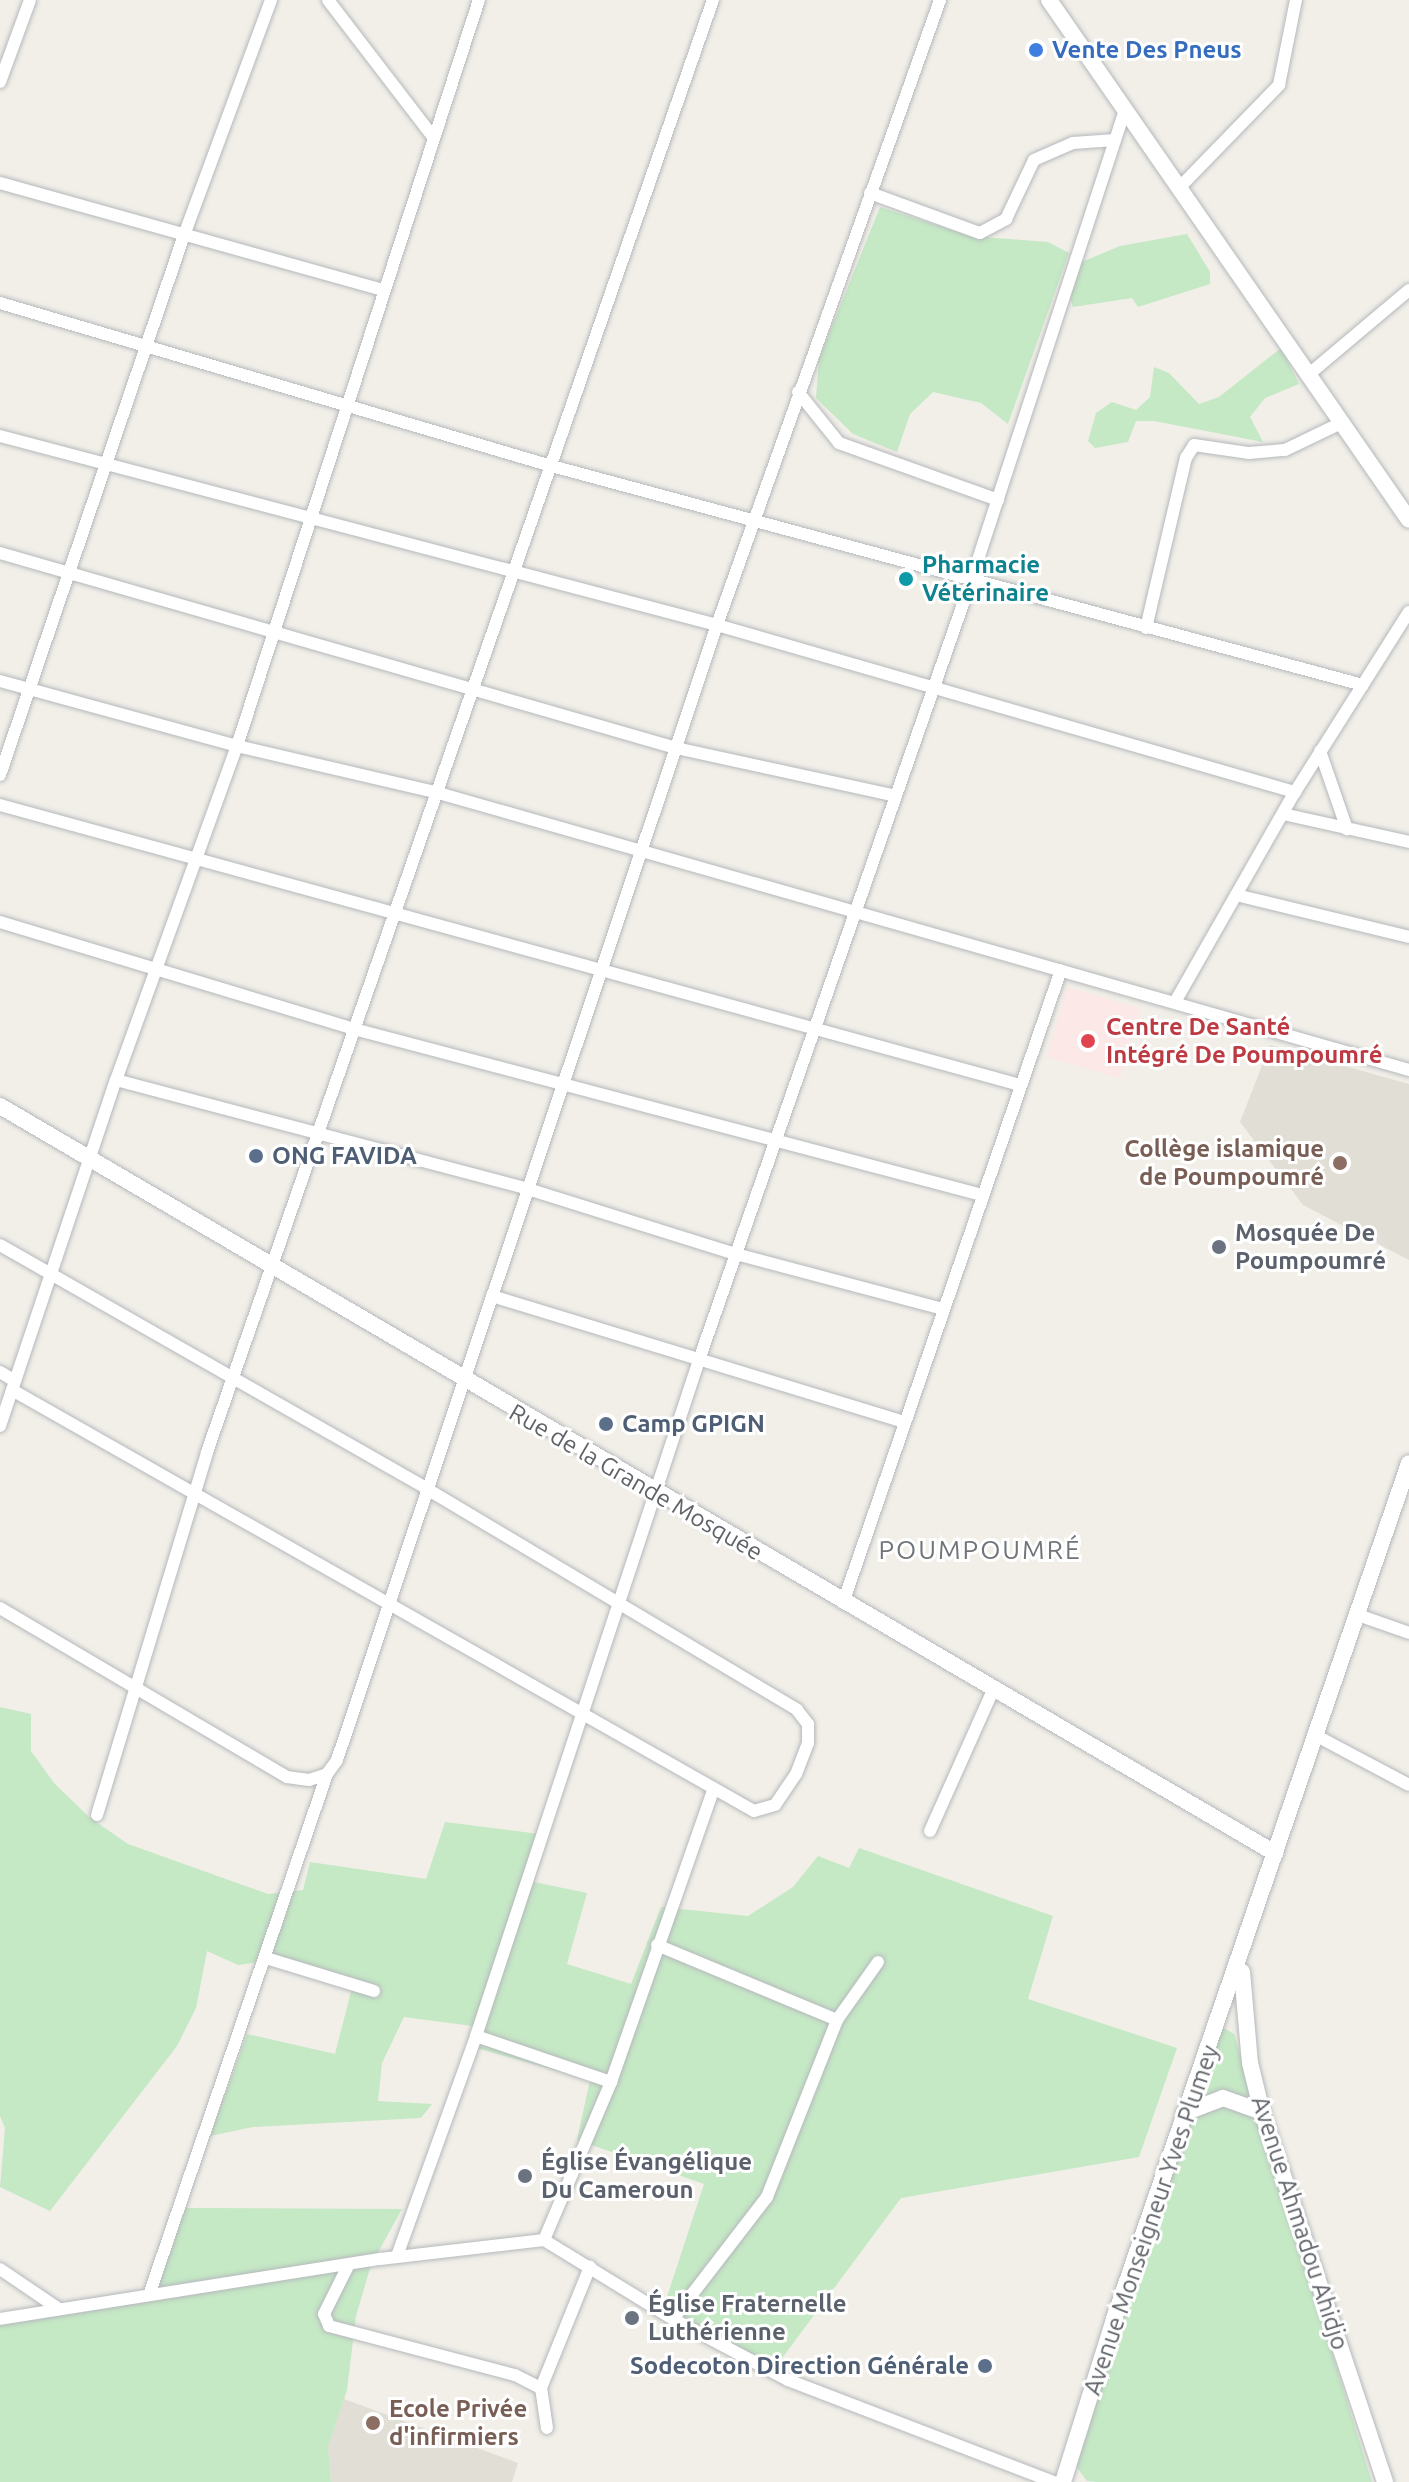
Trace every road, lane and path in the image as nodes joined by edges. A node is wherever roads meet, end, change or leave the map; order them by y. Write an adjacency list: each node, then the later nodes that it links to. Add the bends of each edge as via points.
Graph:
1 (30, 0): 9 (street)
2 (271, 0): 16 (street)
3 (328, 0): 11 (street)
4 (479, 0): 11 (street)
5 (713, 0): 27 (street)
6 (940, 0): 15 (street)
7 (1049, 0): 10 (street)
8 (1296, 0): 14 (street, via 1279,85)
9 (0, 82)
10 (1125, 111): 12 (street); 14 (street)
11 (433, 137): 17 (street)
12 (1115, 140): 15 (street, via 1073,143 1034,160 1021,178 1006,219 980,233); 28 (street)
13 (0, 183): 16 (street)
14 (1179, 188): 21 (street)
15 (870, 193): 22 (street)
16 (183, 238): 17 (street); 20 (street)
17 (384, 290): 23 (street)
18 (1409, 290): 21 (street)
19 (0, 303): 20 (street)
20 (148, 350): 23 (street); 26 (street)
21 (1308, 375): 24 (street)
22 (798, 392): 28 (street, via 839,443); 30 (street)
23 (346, 405): 27 (street); 29 (street)
24 (1341, 423): 31 (street); 38 (street, via 1285,450 1249,453 1194,445 1188,451)
25 (0, 436): 26 (street)
26 (108, 463): 29 (street); 34 (street)
27 (548, 465): 30 (street); 33 (street)
28 (998, 500): 35 (street)
29 (310, 517): 33 (street); 39 (street)
30 (758, 519): 35 (street); 37 (street)
31 (1409, 520)
32 (0, 553): 34 (street)
33 (511, 571): 37 (street); 42 (street)
34 (69, 574): 39 (street); 44 (street)
35 (971, 581): 38 (street); 43 (street)
36 (1409, 612): 41 (street)
37 (717, 625): 43 (street); 46 (street)
38 (1146, 628): 41 (street)
39 (274, 633): 42 (street); 45 (street)
40 (0, 681): 44 (street)
41 (1363, 685): 47 (street)
42 (471, 689): 46 (street); 49 (street)
43 (932, 689): 50 (street); 51 (street)
44 (29, 691): 45 (street); 48 (street)
45 (237, 746): 49 (street); 57 (street)
46 (676, 748): 51 (street); 56 (street)
47 (1320, 751): 50 (street); 54 (street)
48 (0, 775)
49 (435, 792): 56 (street); 60 (street)
50 (1295, 792): 53 (street)
51 (896, 796): 59 (street)
52 (0, 805): 57 (street)
53 (1283, 814): 54 (street); 58 (street)
54 (1347, 829): 55 (street)
55 (1409, 842)
56 (641, 851): 59 (street); 64 (street)
57 (194, 857): 60 (street); 63 (street)
58 (1236, 895): 62 (street); 66 (street)
59 (855, 912): 65 (street); 67 (street)
60 (394, 913): 64 (street); 68 (street)
61 (0, 922): 63 (street)
62 (1409, 937)
63 (155, 970): 68 (street); 70 (street)
64 (601, 970): 67 (street); 71 (street)
65 (1061, 970): 66 (street); 72 (street)
66 (1175, 1002): 69 (street)
67 (813, 1028): 72 (street); 75 (street)
68 (354, 1029): 71 (street); 74 (street)
69 (1409, 1070)
70 (116, 1080): 74 (street); 76 (street)
71 (563, 1081): 75 (street); 77 (street)
72 (1020, 1085): 78 (street)
73 (0, 1106): 76 (street, Rue de la Grande Mosquée)
74 (320, 1136): 77 (street); 81 (street)
75 (773, 1143): 78 (street); 80 (street)
76 (88, 1161): 81 (street, Rue de la Grande Mosquée); 82 (street)
77 (528, 1189): 80 (street); 83 (street)
78 (982, 1195): 84 (street)
79 (0, 1245): 82 (street)
80 (736, 1254): 84 (street); 85 (street)
81 (273, 1271): 87 (street); 88 (street, Rue de la Grande Mosquée)
82 (49, 1273): 87 (street); 89 (street)
83 (492, 1296): 85 (street); 88 (street)
84 (943, 1309): 90 (street)
85 (700, 1357): 90 (street); 95 (street)
86 (0, 1372): 89 (street)
87 (233, 1379): 93 (street); 94 (street)
88 (463, 1381): 93 (street); 95 (street, Rue de la Grande Mosquée)
89 (13, 1386): 91 (street); 94 (street)
90 (904, 1422): 97 (street)
91 (0, 1426)
92 (1409, 1463): 100 (street, Avenue Monseigneur Yves Plumey)
93 (427, 1489): 96 (street); 98 (street)
94 (195, 1491): 96 (street); 102 (street)
95 (655, 1492): 97 (street, Rue de la Grande Mosquée); 98 (street)
96 (390, 1602): 104 (street); 106 (street, via 337,1760)
97 (843, 1603): 103 (street, Rue de la Grande Mosquée)
98 (617, 1605): 104 (street); 108 (street, via 797,1710 808,1724 808,1743 796,1774 775,1805 754,1811)
99 (0, 1608): 102 (street)
100 (1358, 1615): 101 (street); 105 (street, Avenue Monseigneur Yves Plumey)
101 (1409, 1633)
102 (135, 1690): 106 (street, via 287,1777 309,1780); 109 (street)
103 (993, 1690): 110 (street); 111 (street, Rue de la Grande Mosquée)
104 (582, 1712): 108 (street); 118 (street)
105 (1315, 1735): 107 (street); 111 (street, Avenue Monseigneur Yves Plumey)
106 (327, 1774): 113 (street)
107 (1409, 1785)
108 (713, 1791): 112 (street)
109 (97, 1815)
110 (930, 1831)
111 (1275, 1853): 114 (street, Avenue Monseigneur Yves Plumey)
112 (657, 1945): 117 (street); 119 (street)
113 (266, 1958): 116 (street); 127 (street)
114 (1242, 1959): 120 (street, Avenue Ahmadou Ahidjo, via 1250,2063); 121 (street, Avenue Monseigneur Yves Plumey)
115 (878, 1962): 117 (street)
116 (374, 1991)
117 (837, 2020): 130 (street, via 767,2197)
118 (476, 2036): 119 (street); 123 (street)
119 (611, 2082): 122 (street)
120 (1262, 2112): 121 (street, via 1223,2098); 135 (street, Avenue Ahmadou Ahidjo)
121 (1184, 2113): 134 (street, Avenue Monseigneur Yves Plumey)
122 (544, 2240): 123 (street); 125 (street)
123 (397, 2256): 124 (street)
124 (349, 2264): 127 (street); 131 (street, via 324,2314 329,2326 515,2375)
125 (590, 2267): 130 (street); 131 (street)
126 (0, 2269): 128 (street)
127 (149, 2295): 128 (street)
128 (59, 2309): 129 (street)
129 (0, 2319)
130 (673, 2319): 133 (street, via 788,2380)
131 (541, 2388): 132 (street)
132 (547, 2428)
133 (1054, 2482)
134 (1063, 2482)
135 (1385, 2482)

